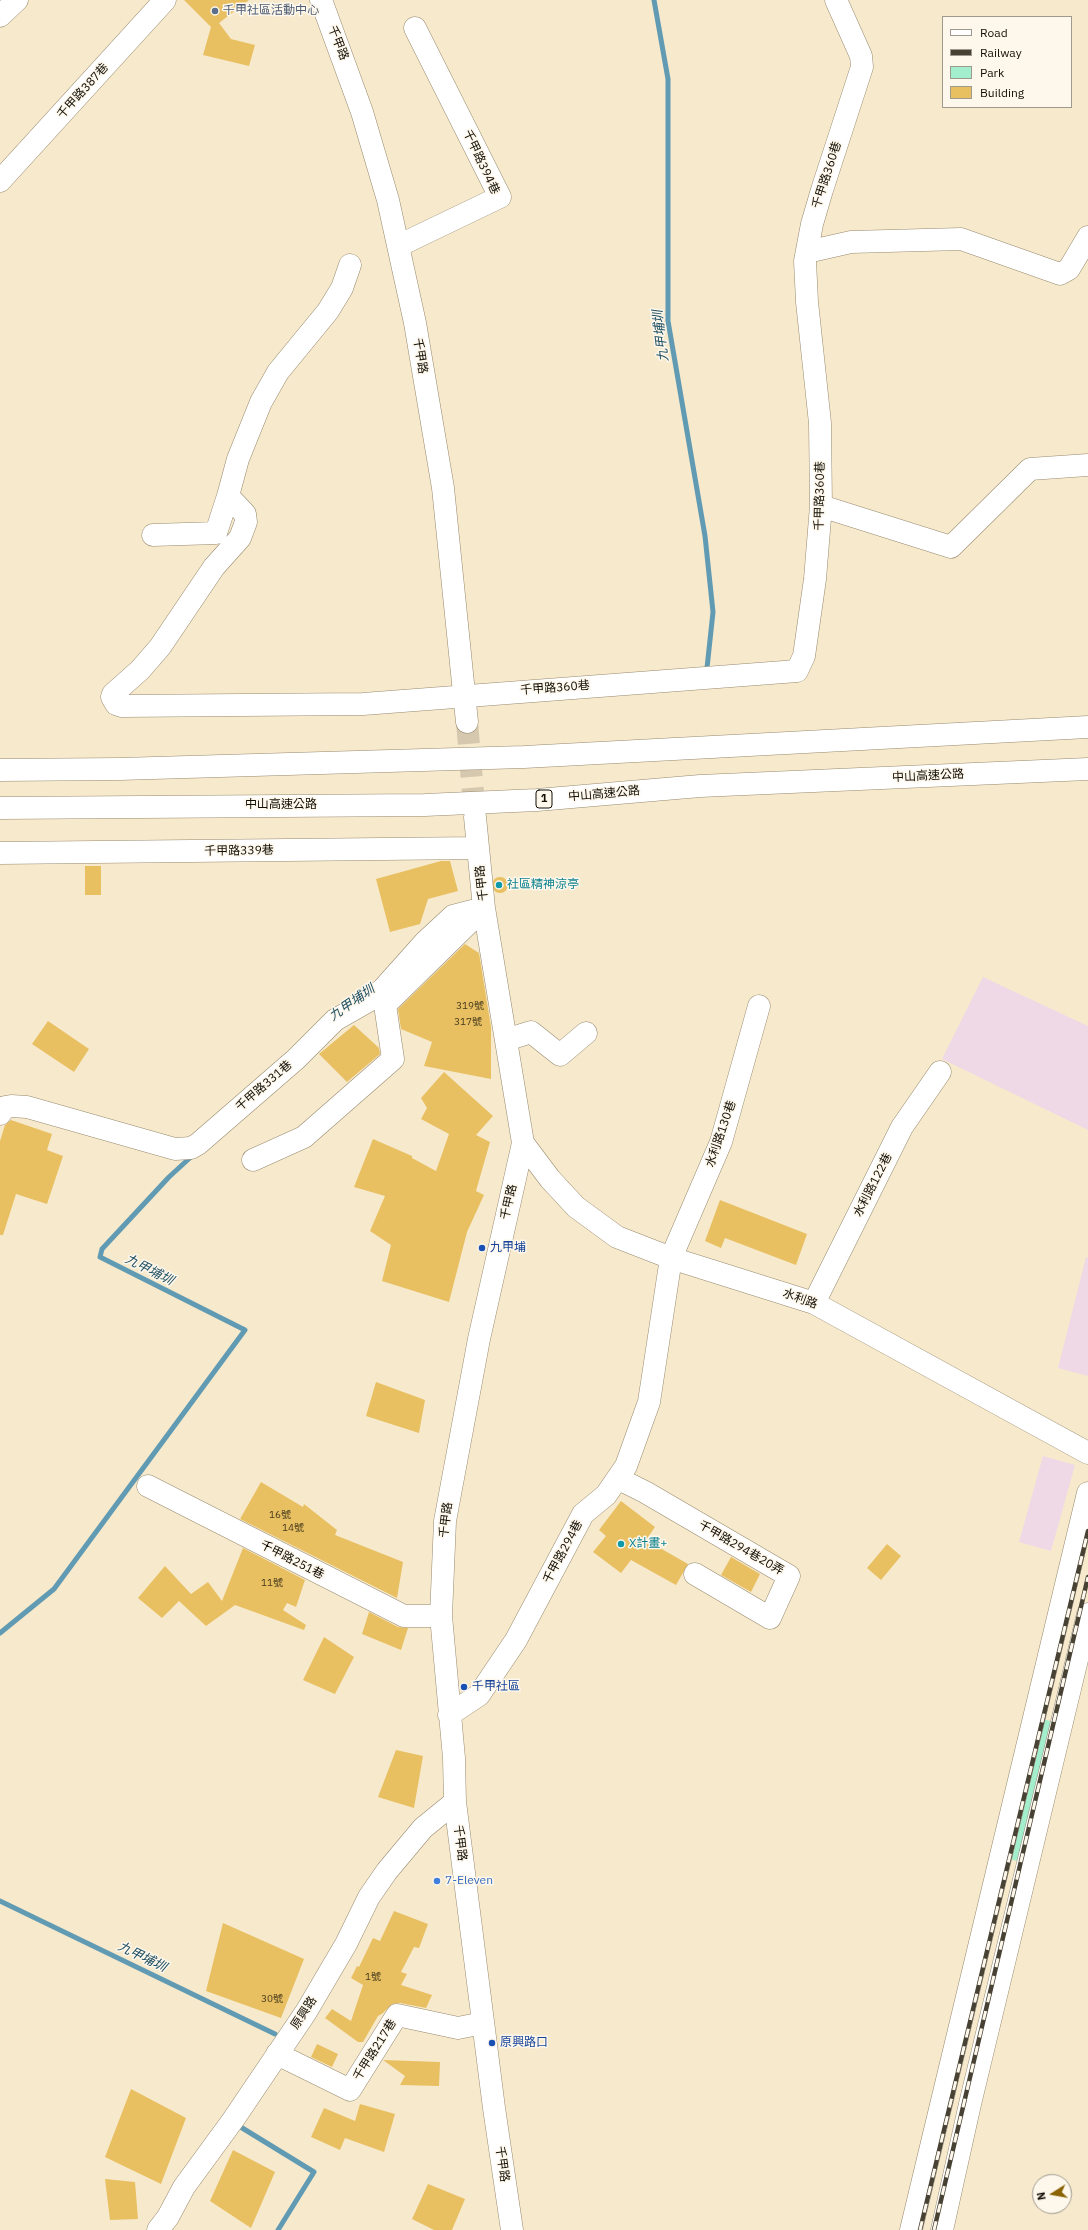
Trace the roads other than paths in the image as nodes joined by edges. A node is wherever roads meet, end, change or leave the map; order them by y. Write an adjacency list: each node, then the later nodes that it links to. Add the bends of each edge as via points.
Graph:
1 (17, 0): 5 (main road)
2 (165, 0): 7 (main road, 千甲路387巷)
3 (321, 0): 9 (main road, 千甲路, via 362,112 388,200)
4 (836, 0): 10 (main road, 千甲路360巷, via 861,56 862,67 822,190)
5 (0, 16)
6 (414, 28): 9 (main road, 千甲路394巷, via 500,197)
7 (0, 181)
8 (1088, 238): 10 (main road, via 1069,269 1060,274 961,239 851,242)
9 (398, 246): 16 (main road, 千甲路, via 415,324 443,488)
10 (807, 252): 14 (main road, 千甲路360巷, via 807,302 820,423)
11 (350, 265): 13 (main road, via 342,288 328,311 278,372 261,402 238,459)
12 (1088, 465): 14 (main road, via 1030,469 951,547)
13 (228, 496): 15 (main road, via 216,533); 16 (main road, via 245,514 246,522 240,538 214,567 155,653 113,694 116,704 363,704)
14 (821, 506): 16 (main road, 千甲路360巷, via 816,579 804,656 797,671)
15 (153, 535)
16 (465, 695): 17 (main road, 千甲路)
17 (467, 722)
18 (1088, 727): 20 (main road, via 524,756 120,769)
19 (1088, 769): 21 (main road, 中山高速公路 / 1, via 700,786 536,800 425,805)
20 (0, 770)
21 (0, 808)
22 (474, 817): 23 (main road, 千甲路)
23 (478, 848): 24 (main road, 千甲路339巷); 25 (main road, 千甲路)
24 (0, 853)
25 (484, 908): 28 (main road, 千甲路); 30 (main road, 千甲路331巷, via 453,916 425,942 383,989 370,1000 335,1020 296,1059 191,1148 175,1149 26,1107); 32 (main road, via 385,1005 393,1059 304,1137)
26 (760, 1006): 33 (main road, 水利路130巷, via 721,1142)
27 (586, 1033): 28 (main road, via 560,1055 532,1032)
28 (506, 1040): 31 (main road, 千甲路)
29 (940, 1072): 34 (main road, 水利路122巷, via 902,1128)
30 (2, 1111)
31 (523, 1143): 33 (main road, 水利路, via 550,1179 576,1207 617,1237); 41 (main road, 千甲路, via 479,1339 445,1521)
32 (253, 1160)
33 (671, 1258): 34 (main road, 水利路); 36 (main road, 千甲路294巷, via 649,1402)
34 (814, 1302): 35 (main road, 水利路)
35 (1088, 1453)
36 (619, 1479): 39 (main road, 千甲路294巷20弄, via 789,1576 770,1618); 46 (main road, 千甲路294巷, via 606,1495 583,1514 516,1640 479,1695)
37 (148, 1486): 41 (main road, 千甲路251巷, via 404,1616)
38 (1088, 1492): 42 (main road)
39 (695, 1574)
40 (1088, 1614): 43 (main road)
41 (441, 1616): 46 (main road, 千甲路)
42 (1055, 1631): 43 (main road, via 1066,1640); 44 (main road)
43 (1082, 1636): 45 (main road)
44 (1038, 1705): 45 (main road, via 1052,1702 1058,1704); 48 (main road)
45 (1065, 1712): 49 (main road)
46 (449, 1715): 47 (main road, 千甲路, via 454,1758)
47 (455, 1802): 52 (main road, 千甲路); 53 (main road, 原興路, via 423,1828 387,1871 369,1897 346,1944 306,2012)
48 (996, 1877): 49 (main road, via 1007,1886); 50 (main road)
49 (1023, 1882): 51 (main road)
50 (980, 1944): 51 (main road, via 989,1938 995,1939); 54 (main road)
51 (1007, 1950): 55 (main road)
52 (483, 2023): 53 (main road, 千甲路217巷, via 458,2028 397,2015 350,2090); 57 (main road, 千甲路)
53 (277, 2054): 56 (main road, 原興路, via 184,2187)
54 (942, 2097): 55 (main road); 58 (main road)
55 (970, 2104): 59 (main road)
56 (158, 2230)
57 (512, 2230)
58 (911, 2230)
59 (942, 2230)

